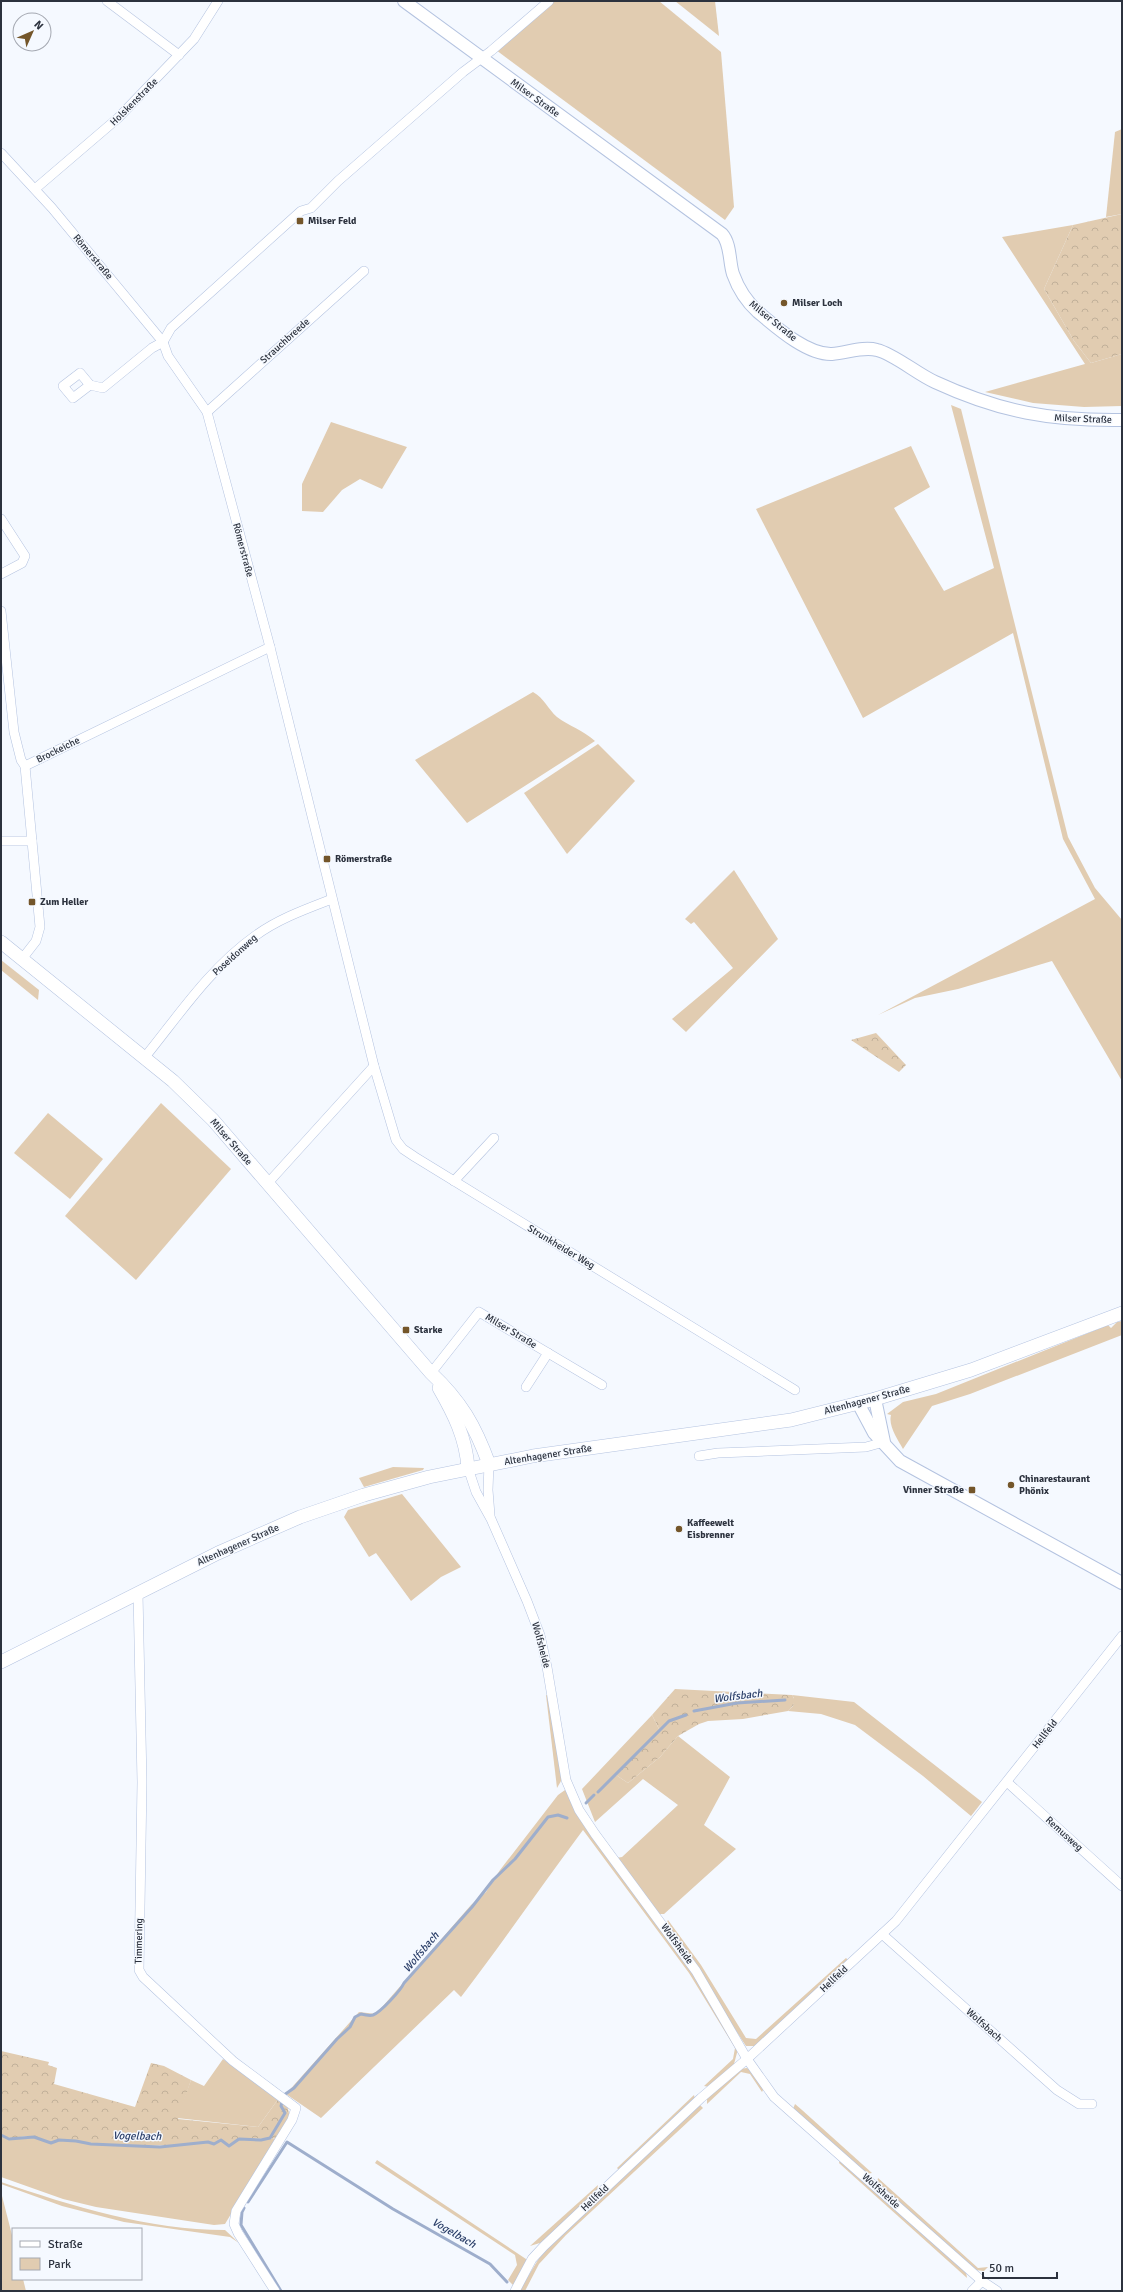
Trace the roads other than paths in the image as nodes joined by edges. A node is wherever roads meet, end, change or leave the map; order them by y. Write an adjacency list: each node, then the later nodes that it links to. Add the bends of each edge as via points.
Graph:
1 (107, 1): 5 (street)
2 (218, 1): 5 (street, Holskenstraße, via 194,39)
3 (404, 1): 6 (street, Milser Straße)
4 (549, 1): 6 (street)
5 (179, 55): 8 (street, Holskenstraße, via 118,118)
6 (482, 59): 10 (street, via 338,181 311,208 302,211 171,328); 13 (street, Milser Straße, via 722,234 726,241 733,274 748,302 808,349 832,354 876,350 958,393 987,404 1028,414 1071,420)
7 (1, 153): 8 (street, Römerstraße)
8 (35, 189): 10 (street, Römerstraße)
9 (364, 271): 12 (street, Strauchbreede)
10 (163, 342): 11 (street, via 103,388); 12 (street, Römerstraße, via 168,356)
11 (90, 385)
12 (207, 412): 17 (street, Römerstraße)
13 (1122, 420)
14 (1, 518): 15 (street, via 25,556 22,563)
15 (1, 574)
16 (1, 611): 18 (street, via 14,732)
17 (270, 647): 18 (street, Brockeiche); 21 (street, Römerstraße)
18 (25, 766): 20 (street, Brockeiche)
19 (1, 841): 20 (street)
20 (32, 841): 23 (street, Brockeiche, via 40,927 36,941)
21 (332, 898): 24 (street, Poseidonweg, via 275,924 239,948 208,978); 25 (street, Römerstraße)
22 (1, 942): 23 (main road, Milser Straße)
23 (22, 959): 24 (main road, Milser Straße)
24 (145, 1057): 28 (main road, Milser Straße, via 213,1120)
25 (374, 1066): 27 (street, Strunkheider Weg, via 396,1140 409,1153); 28 (street)
26 (494, 1138): 27 (street)
27 (454, 1181): 34 (street, Strunkheider Weg)
28 (268, 1183): 31 (main road, Milser Straße)
29 (1120, 1314): 35 (main road, Altenhagener Straße, via 977,1368)
30 (548, 1353): 31 (street, Milser Straße, via 479,1312); 32 (street, Milser Straße); 33 (street, Milser Straße)
31 (431, 1373): 39 (main road, Milser Straße, via 452,1393 483,1447); 40 (main road, Milser Straße, via 460,1430 467,1449)
32 (602, 1385)
33 (526, 1387)
34 (795, 1390)
35 (875, 1399): 36 (main road, Altenhagener Straße); 37 (street)
36 (858, 1403): 37 (street, via 867,1422); 39 (main road, Altenhagener Straße, via 776,1424)
37 (884, 1442): 38 (street, via 866,1447); 42 (street, via 895,1457 910,1468)
38 (699, 1456)
39 (489, 1464): 40 (main road, Altenhagener Straße); 41 (street, Wolfsheide)
40 (468, 1468): 41 (street, Wolfsheide, via 476,1492); 43 (main road, Altenhagener Straße, via 364,1495 300,1517 218,1553)
41 (491, 1518): 49 (street, Wolfsheide, via 540,1636 566,1780 580,1810 696,1971)
42 (1122, 1583)
43 (138, 1593): 45 (main road, Altenhagener Straße); 52 (street, Timmering, via 142,1782 139,1970 143,1977 233,2061 296,2108 292,2120 236,2211 234,2224)
44 (1122, 1636): 46 (street, Hellfeld)
45 (1, 1662)
46 (1007, 1782): 47 (street, Remusweg); 48 (street, Hellfeld, via 896,1922)
47 (1122, 1886)
48 (882, 1934): 49 (street, Hellfeld); 50 (street, Wolfsbach, via 1057,2090 1079,2104)
49 (747, 2059): 51 (street, Wolfsheide, via 774,2097); 53 (street, Hellfeld, via 701,2098 544,2246 532,2259)
50 (1092, 2104)
51 (982, 2281): 54 (street); 55 (street, Wolfsheide)
52 (275, 2291)
53 (515, 2291)
54 (972, 2291)
55 (997, 2291)

